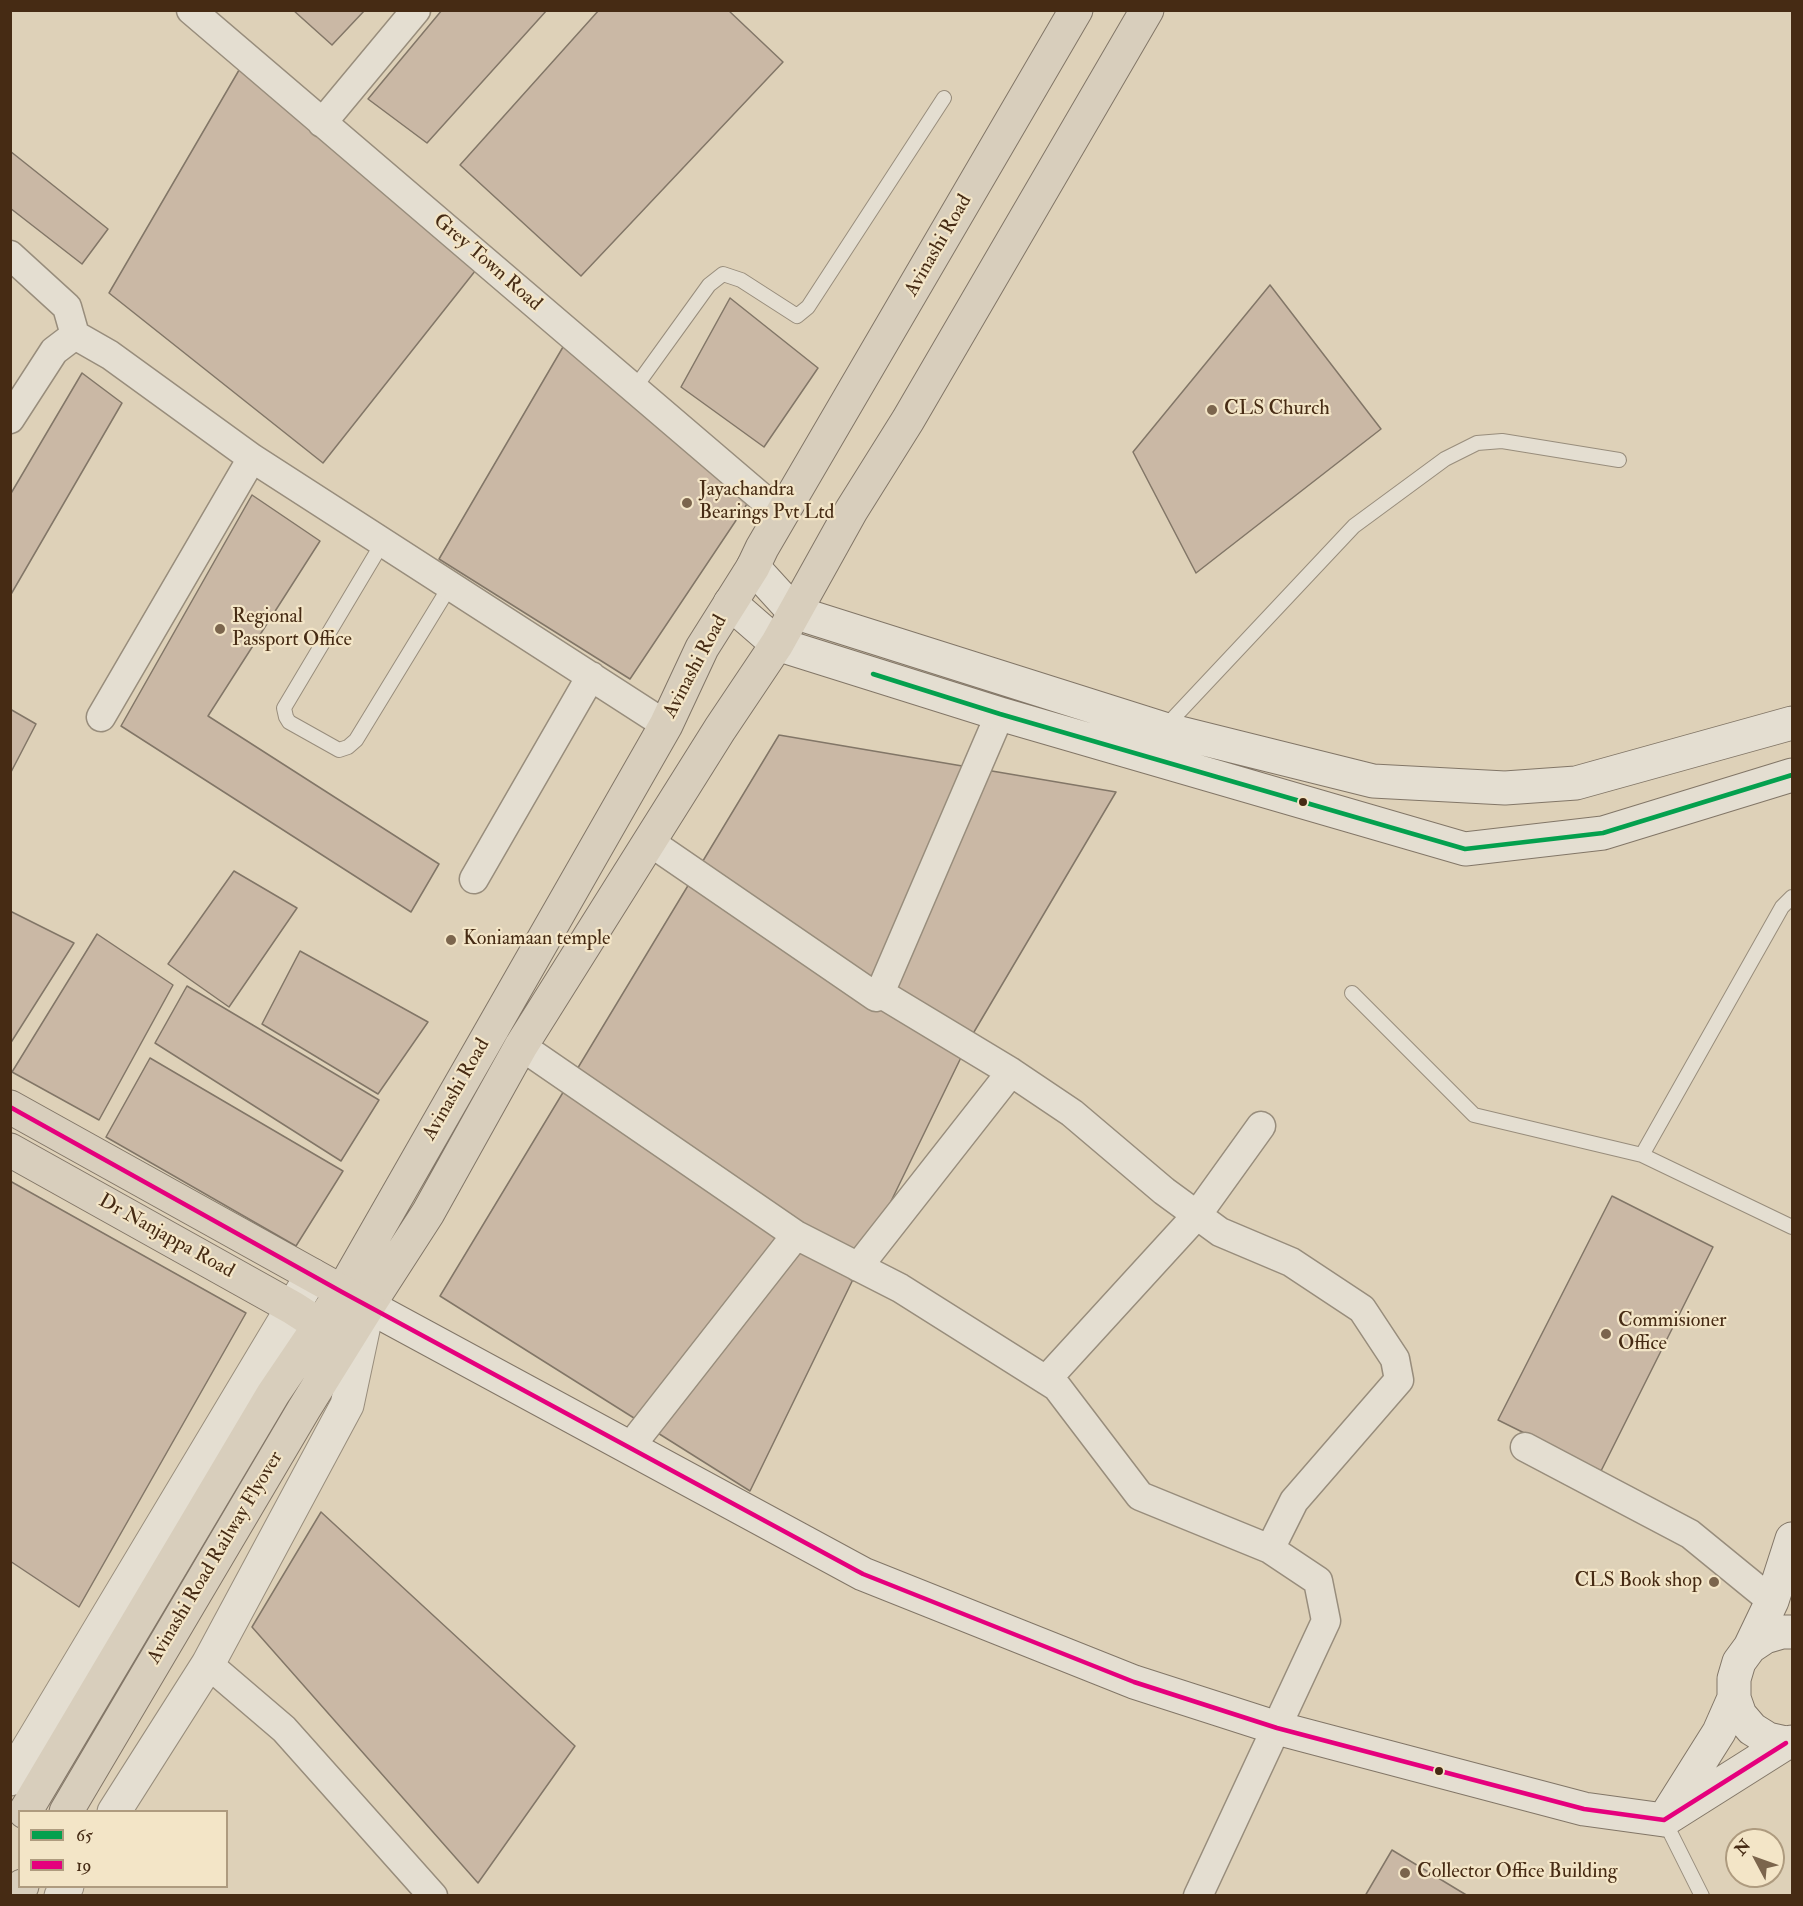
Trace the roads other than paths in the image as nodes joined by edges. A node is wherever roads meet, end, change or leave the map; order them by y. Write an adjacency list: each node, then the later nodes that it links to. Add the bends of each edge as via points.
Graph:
1 (416, 10): 6 (street)
2 (1076, 10): 13 (main road, Avinashi Road)
3 (1147, 10): 18 (main road, Avinashi Road)
4 (196, 12): 6 (street, Grey Town Road)
5 (944, 98): 9 (lane, via 808,307 797,316 741,280 723,274 709,285)
6 (322, 123): 9 (street, Grey Town Road)
7 (10, 255): 8 (street, via 67,307)
8 (75, 335): 10 (street, via 54,351); 11 (street, via 110,355)
9 (634, 389): 13 (street, Grey Town Road)
10 (10, 419)
11 (252, 458): 14 (street); 22 (street)
12 (1619, 459): 25 (lane, via 1502,441 1477,443 1439,462 1353,526)
13 (782, 516): 15 (main road, Avinashi Road)
14 (383, 542): 16 (street); 16 (lane, via 284,708 289,722 339,750 348,747 356,740)
15 (753, 567): 17 (main road, Avinashi Road); 18 (main road)
16 (450, 586): 20 (street)
17 (730, 603): 19 (main road); 24 (main road, Avinashi Road, via 702,648)
18 (794, 612): 19 (main road, Avinashi Road); 25 (main road)
19 (777, 644): 21 (main road); 27 (main road, Avinashi Road)
20 (591, 676): 24 (street); 28 (street)
21 (1000, 714): 26 (main road, via 1465,849 1604,833); 33 (street, via 880,993)
22 (101, 717)
23 (1792, 723): 25 (main road, via 1576,783 1505,788 1373,781)
24 (666, 725): 43 (main road, Avinashi Road)
25 (1164, 729)
26 (1792, 775)
27 (650, 842): 31 (street); 32 (main road, Avinashi Road)
28 (474, 879)
29 (1792, 897): 37 (lane, via 1782,907)
30 (1352, 993): 37 (lane, via 1474,1115)
31 (876, 997)
32 (521, 1046): 40 (street); 43 (main road, Avinashi Road, via 428,1213)
33 (1011, 1072): 38 (street, via 1072,1113); 41 (street)
34 (10, 1107): 42 (main road, Dr Nanjappa Road)
35 (1261, 1126): 38 (street)
36 (10, 1150): 44 (main road, Dr Nanjappa Road)
37 (1642, 1155): 39 (lane)
38 (1197, 1215): 46 (street); 50 (street, via 1220,1232 1291,1262 1362,1309 1395,1359 1399,1380 1294,1501)
39 (1792, 1227)
40 (796, 1235): 41 (street); 47 (street)
41 (858, 1267): 46 (street, via 900,1288)
42 (312, 1275): 43 (main road, Dr Nanjappa Road); 44 (main road)
43 (355, 1299): 45 (main road, Avinashi Road); 47 (main road); 54 (main road, via 346,1405); 60 (main road, Avinashi Road Railway Flyover, via 304,1409)
44 (293, 1308): 45 (main road, Dr Nanjappa Road); 58 (main road)
45 (321, 1326): 59 (main road, Avinashi Road Railway Flyover, via 273,1394)
46 (1046, 1380): 50 (street, via 1057,1387 1140,1496)
47 (630, 1447): 56 (main road, via 863,1574 1134,1682)
48 (1525, 1447): 51 (street, via 1690,1534)
49 (1792, 1539): 51 (main road)
50 (1270, 1549): 56 (street, via 1318,1581 1326,1621)
51 (1772, 1601): 53 (main road)
52 (1792, 1632): 53 (main road, via 1765,1637)
53 (1750, 1647): 55 (main road, via 1739,1662)
54 (208, 1664): 61 (main road); 63 (street, via 284,1729)
55 (1734, 1698): 57 (main road, via 1740,1715 1752,1730 1768,1739); 62 (main road, via 1719,1732)
56 (1277, 1728): 62 (main road, via 1584,1809); 64 (street)
57 (1789, 1743): 62 (main road)
58 (10, 1779)
59 (26, 1810)
60 (67, 1810)
61 (115, 1810)
62 (1664, 1820): 65 (lane)
63 (433, 1896)
64 (1198, 1896)
65 (1702, 1896)

